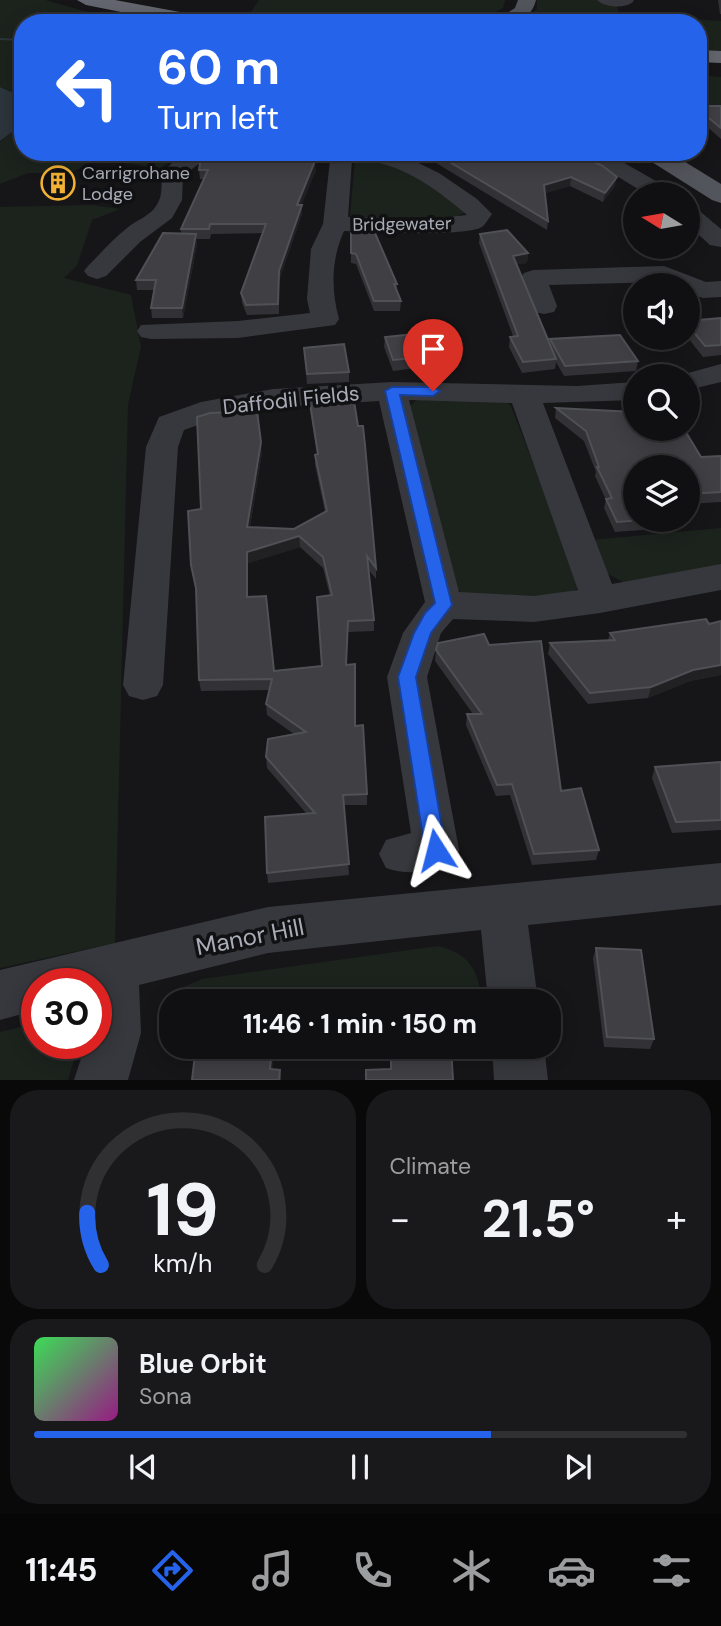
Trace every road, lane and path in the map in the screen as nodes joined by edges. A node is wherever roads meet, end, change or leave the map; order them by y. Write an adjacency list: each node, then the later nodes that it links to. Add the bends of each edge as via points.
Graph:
1 (86, 0): 4 (highway)
2 (605, 0): 3 (street)
3 (626, 5)
4 (159, 14)
5 (188, 161): 15 (street, Bridgewater, via 175,168 164,213 135,233)
6 (342, 161): 13 (street, Bridgewater)
7 (402, 161): 13 (street, Bridgewater, via 480,214 473,222 431,226)
8 (605, 161): 10 (street)
9 (666, 161): 11 (main road)
10 (641, 182)
11 (721, 195)
12 (700, 223): 14 (street)
13 (335, 224): 18 (street, Bridgewater, via 323,249 320,299 325,319 268,328)
14 (719, 240)
15 (97, 271)
16 (721, 289): 17 (street, via 704,290 664,274 533,278)
17 (544, 306)
18 (151, 331)
19 (721, 373): 20 (street)
20 (700, 378)
21 (392, 391): 23 (street, Daffodil Fields); 26 (street); 27 (street, Daffodil Fields, via 273,398 212,408 170,424 160,461)
22 (623, 392): 23 (street, Daffodil Fields)
23 (524, 394): 25 (street)
24 (721, 578): 25 (street)
25 (600, 600): 26 (street, via 534,609)
26 (443, 605): 28 (street, via 422,633 407,677 436,850)
27 (143, 685)
28 (402, 854)
29 (721, 884): 30 (street, Manor Hill)
30 (502, 905): 31 (street, Manor Hill, via 268,930); 32 (street)
31 (113, 969): 36 (street, via 115,1033)
32 (512, 989)
33 (21, 990): 34 (street)
34 (0, 995)
35 (519, 1059): 37 (street)
36 (100, 1080)
37 (521, 1080)

